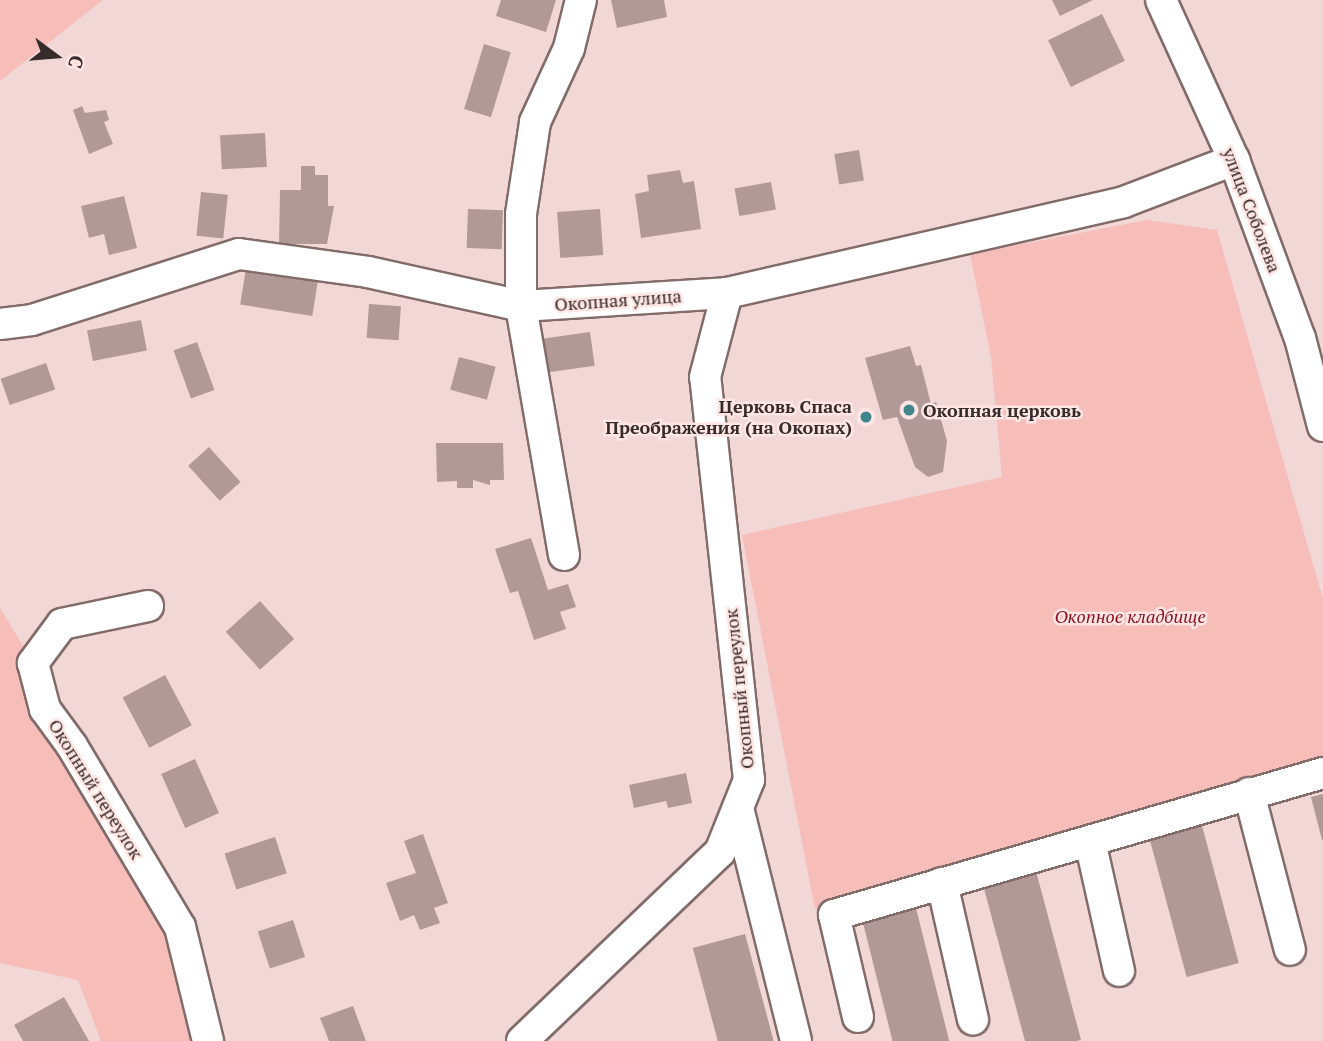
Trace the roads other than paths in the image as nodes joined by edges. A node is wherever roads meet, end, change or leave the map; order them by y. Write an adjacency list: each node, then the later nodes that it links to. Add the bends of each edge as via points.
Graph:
1 (581, 0): 5 (street, via 569,48 535,122 521,214)
2 (1161, 0): 3 (street, улица Соболева)
3 (1234, 160): 4 (street, Окопная улица, via 1124,202); 7 (street, улица Соболева)
4 (727, 293): 5 (street, Окопная улица); 13 (street, Окопный переулок, via 705,377 749,780)
5 (521, 306): 6 (street, Окопная улица, via 368,272 239,254 32,320); 9 (street)
6 (0, 324)
7 (1311, 336): 8 (street, улица Соболева)
8 (1323, 426)
9 (564, 555)
10 (148, 606): 20 (street, Окопный переулок, via 62,624 33,663 45,709 180,927)
11 (1323, 773): 12 (street)
12 (1249, 793): 14 (street); 16 (street)
13 (738, 808): 21 (street, Окопный переулок, via 720,852); 22 (street)
14 (1090, 841): 15 (street); 17 (street)
15 (942, 883): 18 (street, via 834,915); 19 (street)
16 (1290, 950)
17 (1119, 971)
18 (858, 1017)
19 (973, 1020)
20 (208, 1041)
21 (522, 1041)
22 (796, 1041)

